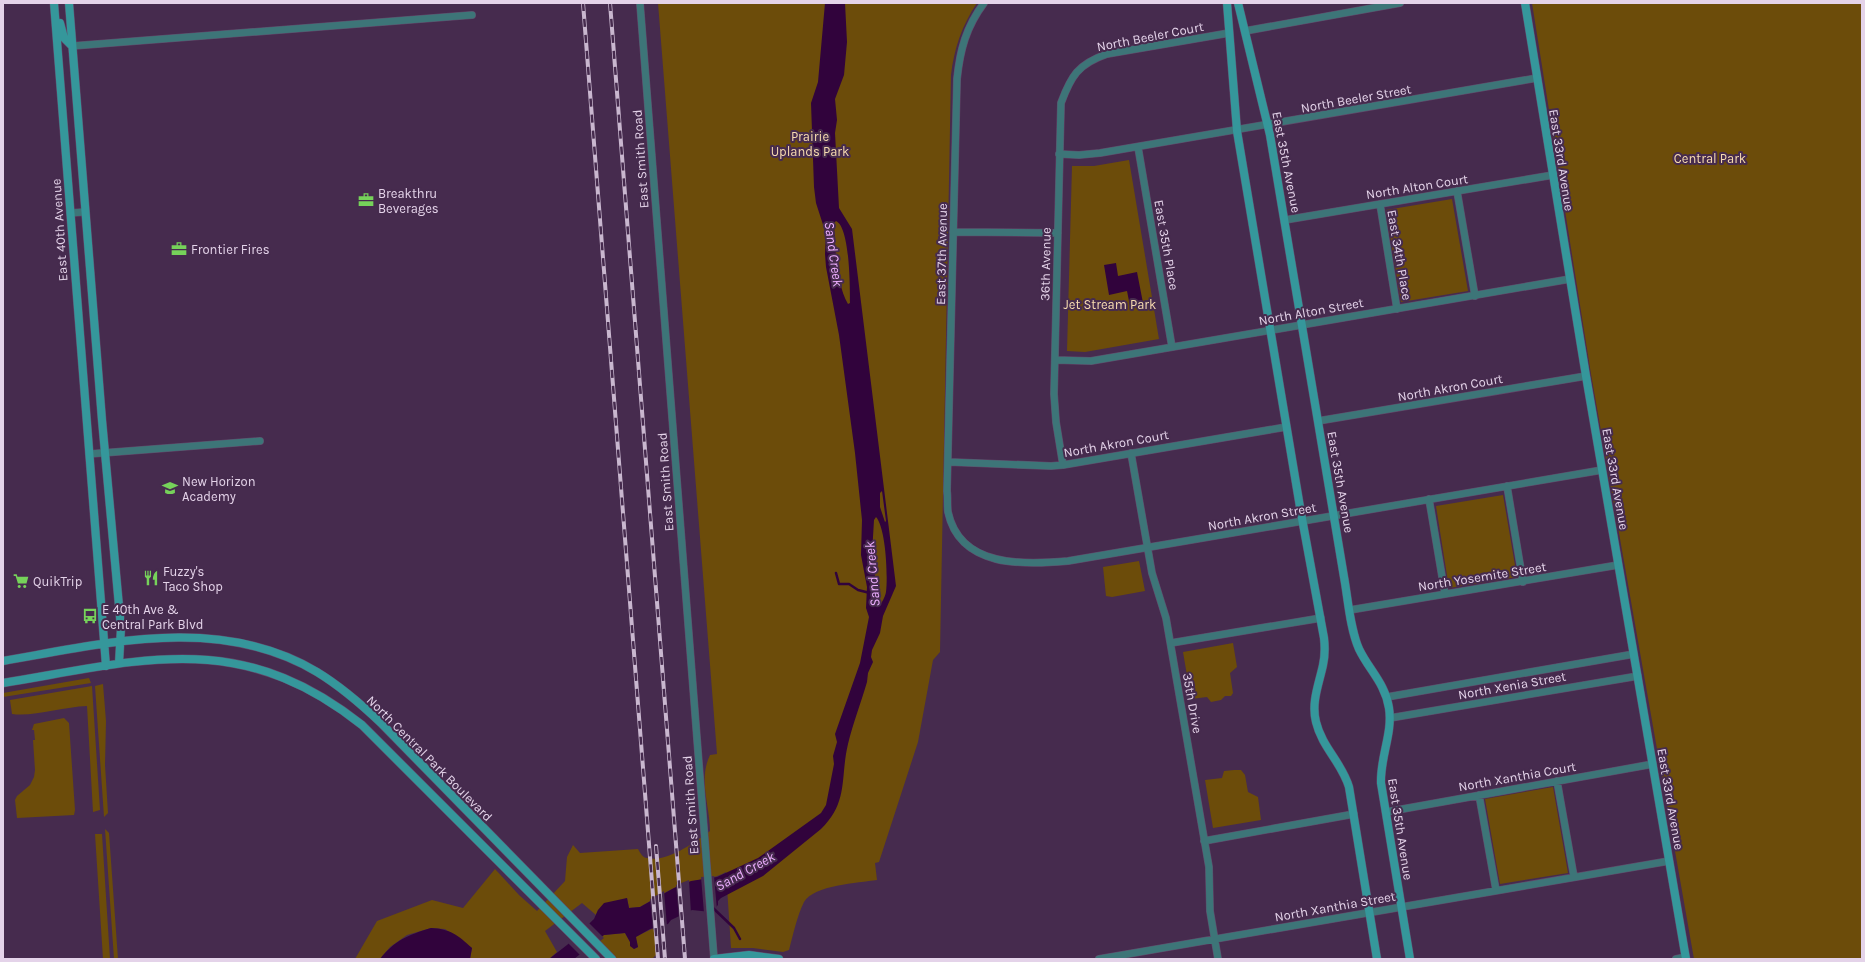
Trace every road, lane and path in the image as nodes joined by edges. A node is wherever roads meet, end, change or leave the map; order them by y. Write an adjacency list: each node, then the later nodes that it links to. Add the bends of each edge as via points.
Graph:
1 (54, 3): 12 (street, via 63,36); 23 (street, East 40th Avenue)
2 (69, 3): 12 (street, East 40th Avenue)
3 (640, 3): 81 (street, East Smith Road)
4 (984, 3): 25 (street, East 37th Avenue, via 966,33 959,56)
5 (1227, 3): 11 (street)
6 (1238, 3): 10 (street, East 35th Avenue)
7 (1400, 3): 10 (street)
8 (1525, 3): 14 (street, East 33rd Avenue)
9 (472, 15): 12 (street)
10 (1245, 31): 15 (street, East 35th Avenue)
11 (1229, 33): 13 (street, North Beeler Court, via 1107,54 1092,59); 16 (street)
12 (72, 46): 22 (street, East 40th Avenue)
13 (1079, 68): 18 (street, 36th Avenue, via 1069,83 1061,103)
14 (1537, 78): 15 (street, North Beeler Street); 19 (street, East 33rd Avenue)
15 (1268, 125): 16 (street, North Beeler Street); 24 (street, East 35th Avenue)
16 (1237, 130): 17 (street, North Beeler Street); 31 (street)
17 (1138, 147): 18 (street, North Beeler Street, via 1100,153); 32 (street, East 35th Place)
18 (1059, 154): 26 (street, 36th Avenue)
19 (1553, 175): 20 (street, North Alton Court); 27 (street, East 33rd Avenue)
20 (1457, 191): 21 (street, North Alton Court); 28 (street)
21 (1380, 204): 24 (street, North Alton Court); 29 (street, East 34th Place)
22 (85, 212): 23 (street); 38 (street, East 40th Avenue)
23 (70, 213): 40 (street, East 40th Avenue)
24 (1286, 220): 30 (street, East 35th Avenue)
25 (953, 232): 26 (street); 41 (street, East 37th Avenue)
26 (1058, 233): 33 (street, 36th Avenue)
27 (1570, 279): 28 (street, North Alton Street); 34 (street, East 33rd Avenue)
28 (1475, 296): 29 (street, North Alton Street)
29 (1397, 309): 30 (street, North Alton Street)
30 (1303, 325): 31 (street, North Alton Street); 35 (street, East 35th Avenue)
31 (1271, 330): 32 (street, North Alton Street); 36 (street)
32 (1172, 347): 33 (street, North Alton Street, via 1090,361)
33 (1056, 360): 42 (street, 36th Avenue, via 1055,412)
34 (1586, 376): 35 (street, North Akron Court); 43 (street, East 33rd Avenue)
35 (1318, 421): 47 (street, East 35th Avenue)
36 (1286, 427): 39 (street, North Akron Court); 48 (street)
37 (260, 441): 38 (street)
38 (104, 453): 40 (street); 55 (street, East 40th Avenue, via 121,628)
39 (1132, 453): 42 (street, North Akron Court); 49 (street, 35th Drive)
40 (89, 454): 57 (street, East 40th Avenue)
41 (949, 462): 42 (street, North Akron Court); 46 (street, East 37th Avenue)
42 (1063, 465)
43 (1602, 470): 44 (street, North Akron Street); 50 (street, East 33rd Avenue)
44 (1507, 486): 45 (street, North Akron Street); 51 (street)
45 (1429, 499): 47 (street, North Akron Street); 52 (street)
46 (948, 511): 49 (street, North Akron Street, via 957,534 967,545 979,554 994,560 1053,562)
47 (1334, 516): 48 (street, North Akron Street); 53 (street, East 35th Avenue)
48 (1302, 521): 49 (street, North Akron Street); 54 (street)
49 (1147, 547): 56 (street, 35th Drive, via 1154,583 1164,608)
50 (1618, 566): 51 (street, North Yosemite Street); 58 (street, East 33rd Avenue)
51 (1523, 582): 52 (street, North Yosemite Street)
52 (1445, 594): 53 (street, North Yosemite Street)
53 (1350, 610): 64 (street, East 35th Avenue, via 1358,646 1380,680)
54 (1321, 618): 56 (street); 70 (street, via 1325,649 1316,693 1315,716 1323,740 1347,780)
55 (120, 642): 57 (street, North Central Park Boulevard); 60 (street, East 40th Avenue); 80 (street, North Central Park Boulevard, via 178,637 219,640 264,650 316,672 349,695 381,723)
56 (1171, 642): 71 (street, 35th Drive)
57 (104, 644): 59 (street, North Central Park Boulevard); 61 (street, East 40th Avenue)
58 (1634, 654): 62 (street, East 33rd Avenue); 64 (street, North Xenia Street)
59 (3, 661)
60 (119, 664): 61 (street, North Central Park Boulevard); 79 (street, North Central Park Boulevard, via 172,658 227,661 267,672 319,695 362,726)
61 (106, 666): 63 (street, North Central Park Boulevard)
62 (1638, 676): 65 (street, North Xenia Street); 66 (street, East 33rd Avenue)
63 (3, 683)
64 (1387, 697): 65 (street, East 35th Avenue)
65 (1390, 718): 69 (street, East 35th Avenue, via 1381,768)
66 (1653, 764): 67 (street, North Xanthia Court); 72 (street, East 33rd Avenue)
67 (1557, 781): 68 (street, North Xanthia Court); 73 (street)
68 (1479, 795): 69 (street, North Xanthia Court); 74 (street)
69 (1386, 812): 75 (street, East 35th Avenue)
70 (1354, 814): 71 (street); 76 (street)
71 (1204, 840): 77 (street, 35th Drive)
72 (1669, 861): 73 (street, North Xanthia Street); 78 (street, East 33rd Avenue)
73 (1574, 877): 74 (street, North Xanthia Street)
74 (1496, 890): 75 (street, North Xanthia Street)
75 (1401, 906): 76 (street, North Xanthia Street); 86 (street, East 35th Avenue)
76 (1370, 912): 77 (street, North Xanthia Street); 85 (street)
77 (1215, 938): 83 (street, North Xanthia Street); 84 (street, 35th Drive)
78 (1686, 958): 87 (street)
79 (596, 959)
80 (612, 959)
81 (714, 959): 82 (street, via 749,955)
82 (779, 959)
83 (1099, 959)
84 (1218, 959)
85 (1378, 959)
86 (1410, 959)
87 (1676, 959)

